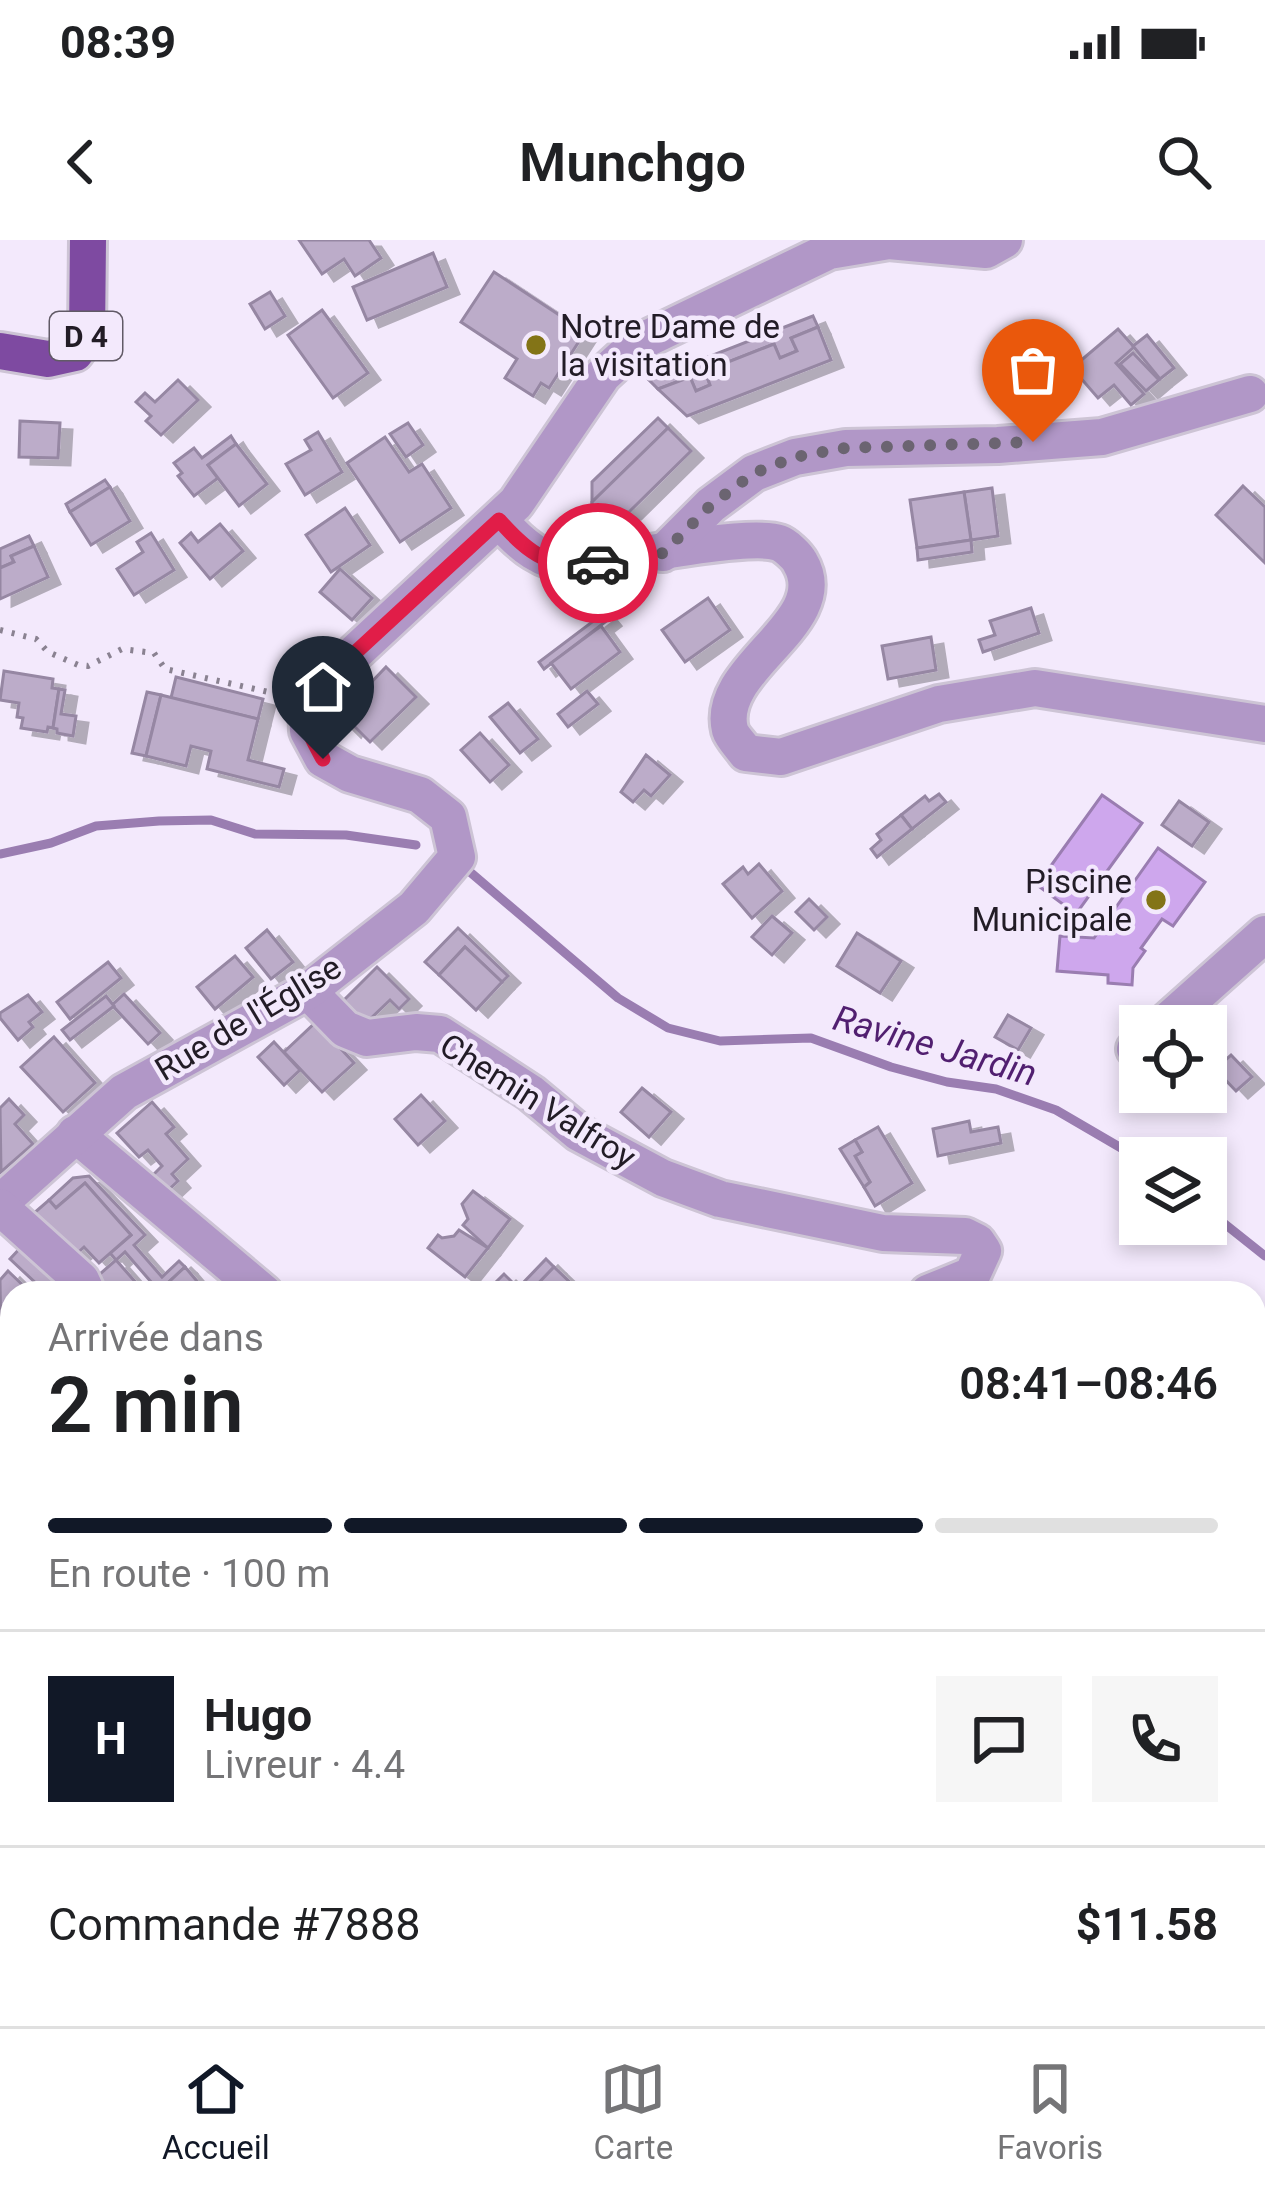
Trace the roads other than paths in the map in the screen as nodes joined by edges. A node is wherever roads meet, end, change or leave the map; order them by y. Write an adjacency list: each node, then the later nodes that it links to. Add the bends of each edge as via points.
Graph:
1 (88, 240): 3 (main road, D 4, via 87,336 75,353 48,359)
2 (1004, 240): 5 (street, via 986,250 889,241 829,251 638,343 603,375)
3 (0, 351)
4 (1250, 394): 6 (street, via 1102,437 795,457 754,473)
5 (499, 520): 6 (street, via 553,564); 9 (street, Rue de l'Église, via 317,688 307,707 308,731 323,759 420,794 448,817 457,857 414,908)
6 (663, 553): 7 (street, via 779,543 799,559 808,584 797,616 733,695 730,730 746,753 781,758 939,704 1035,688)
7 (1265, 724)
8 (1265, 934): 10 (street)
9 (308, 991): 11 (street, Rue de l'Église, via 124,1092); 15 (street, Chemin Valfroy, via 345,1029 367,1038 440,1034 578,1133 663,1178 883,1233 965,1236 983,1251 972,1275)
10 (1185, 1005)
11 (75, 1134): 12 (street, Rue de l'Église); 14 (street)
12 (0, 1205): 13 (street)
13 (82, 1281)
14 (250, 1281)
15 (957, 1281)

